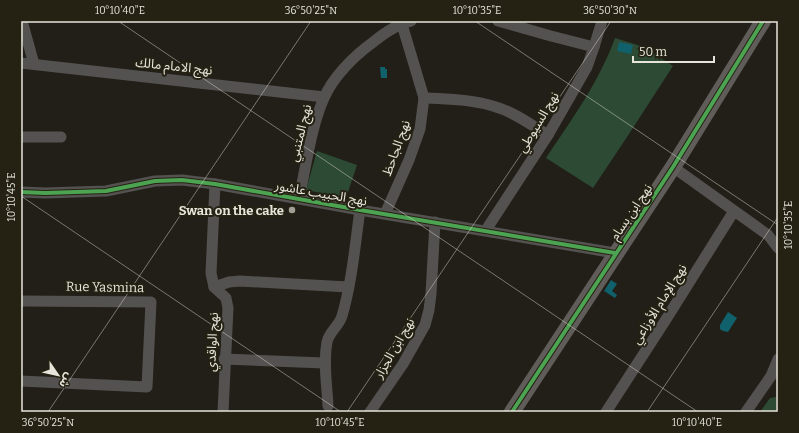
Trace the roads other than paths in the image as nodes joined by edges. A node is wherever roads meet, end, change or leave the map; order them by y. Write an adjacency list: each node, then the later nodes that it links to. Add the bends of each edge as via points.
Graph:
1 (22, 21): 8 (street)
2 (498, 21): 6 (street)
3 (602, 21): 6 (street, نهج السيوطي)
4 (763, 21): 14 (street, نهج ابن بسام)
5 (405, 22): 9 (street, نهج المتنبي, via 360,52 339,74); 10 (street, نهج الجاحظ)
6 (594, 47): 11 (street, نهج السيوطي, via 587,67)
7 (21, 63): 8 (street, نهج الامام مالك)
8 (34, 64): 9 (street, نهج الامام مالك)
9 (324, 97): 17 (street, نهج المتنبي)
10 (424, 98): 11 (street, via 456,99 488,105 512,113); 20 (street, نهج الجاحظ, via 418,135)
11 (548, 135): 22 (street, نهج السيوطي)
12 (21, 137): 13 (street)
13 (61, 137)
14 (673, 167): 19 (street); 24 (street, نهج ابن بسام)
15 (215, 184): 16 (street, نهج الحبيب عاشور, via 182,180 155,181 106,191); 17 (street, نهج الحبيب عاشور); 25 (street, via 212,273)
16 (21, 192)
17 (299, 198): 18 (street, نهج الحبيب عاشور)
18 (360, 210): 20 (street, نهج الحبيب عاشور); 26 (street)
19 (734, 211): 23 (street, via 768,235); 36 (street, نهج الإمام الأوزاعي)
20 (385, 214): 21 (street, نهج الحبيب عاشور)
21 (435, 222): 22 (street, نهج الحبيب عاشور); 34 (street, نهج ابن الجزار, via 431,294 425,325)
22 (486, 230): 24 (street, نهج الحبيب عاشور)
23 (778, 248)
24 (615, 253): 35 (street, نهج ابن بسام)
25 (214, 287): 26 (street, via 240,281); 28 (street, نهج الواقدي, via 226,298 228,308)
26 (348, 287): 30 (street, via 340,324 328,338)
27 (21, 301): 31 (street, Rue Yasmina, via 151,302 147,387)
28 (224, 359): 30 (street); 33 (street, نهج الواقدي)
29 (778, 359): 37 (street, via 771,376)
30 (324, 363): 32 (street)
31 (21, 381)
32 (328, 406)
33 (222, 412)
34 (370, 412)
35 (512, 412)
36 (606, 412)
37 (746, 412)

